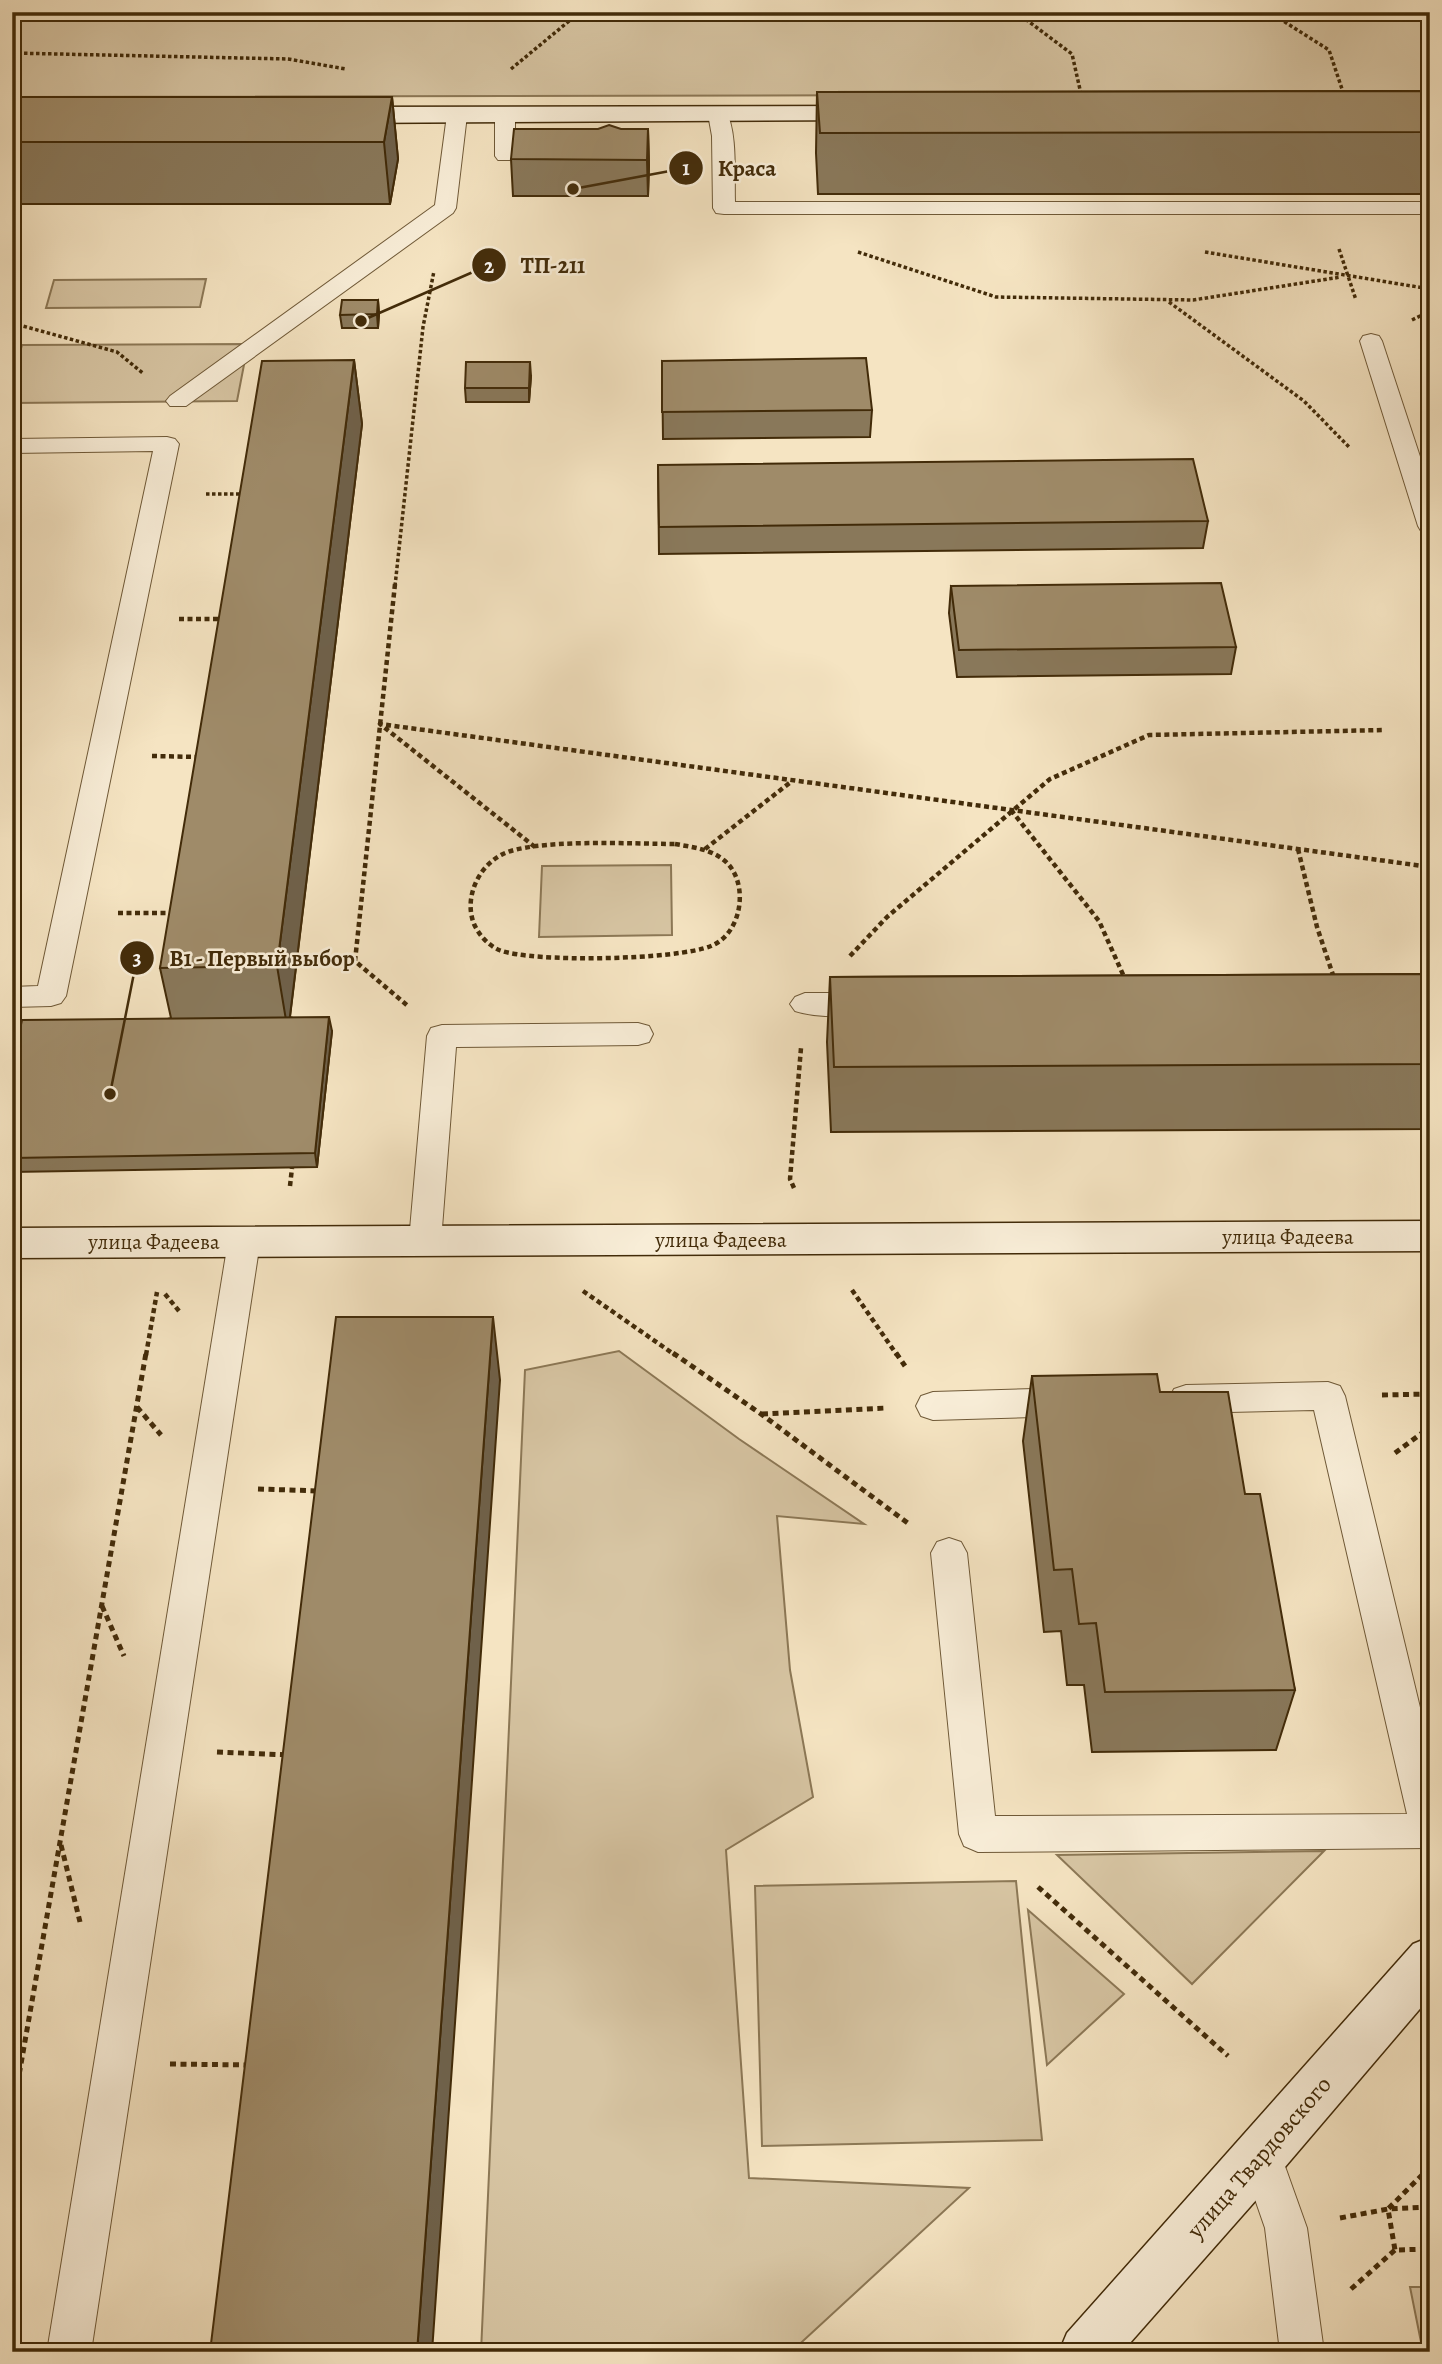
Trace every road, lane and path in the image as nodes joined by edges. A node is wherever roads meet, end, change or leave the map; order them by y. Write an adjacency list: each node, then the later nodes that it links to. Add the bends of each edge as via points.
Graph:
1 (580, 12): 11 (path)
2 (1016, 12): 7 (path, via 1072,54)
3 (1269, 12): 6 (path, via 1329,50)
4 (12, 52): 5 (path, via 288,59)
5 (353, 70)
6 (1345, 99)
7 (1083, 101)
8 (895, 113): 9 (street)
9 (718, 114): 12 (street); 14 (lane, via 724,208)
10 (320, 115): 11 (street)
11 (457, 115): 12 (street); 15 (lane)
12 (505, 115): 13 (lane, via 505,156)
13 (574, 156)
14 (1325, 207): 16 (lane); 18 (path)
15 (445, 208): 22 (lane); 28 (path, via 423,327)
16 (1430, 208)
17 (854, 251): 19 (path, via 996,297)
18 (1348, 276): 19 (path); 21 (path)
19 (1168, 301): 24 (path, via 1304,401)
20 (12, 323): 22 (path, via 117,352)
21 (1371, 341): 25 (lane)
22 (178, 401)
23 (12, 446): 27 (lane, via 167,444)
24 (1349, 447)
25 (1430, 526)
26 (227, 618): 27 (path)
27 (130, 621): 30 (lane)
28 (380, 724): 32 (path); 34 (path); 46 (path, via 355,961)
29 (1385, 730): 33 (path, via 1149,735 1049,779)
30 (102, 755): 31 (path); 39 (lane)
31 (206, 757)
32 (793, 780): 33 (path); 35 (path)
33 (1011, 810): 36 (path); 41 (path, via 1099,921); 43 (path, via 887,917)
34 (535, 847): 35 (path, via 674,844); 35 (path, via 504,853 482,869 472,890 471,915 479,936 502,952 533,957 678,954 710,947 732,931 739,909 738,884 728,863)
35 (705, 849)
36 (1298, 849): 37 (path); 40 (path)
37 (1430, 867)
38 (179, 913): 39 (path)
39 (68, 914): 42 (lane, via 51,996)
40 (1335, 979)
41 (1126, 981)
42 (12, 997)
43 (804, 1004): 44 (lane)
44 (901, 1004)
45 (638, 1034): 46 (lane)
46 (442, 1036): 50 (lane)
47 (292, 1168): 48 (path)
48 (290, 1186)
49 (1430, 1236): 50 (street, улица Фадеева)
50 (425, 1241): 51 (street, улица Фадеева)
51 (244, 1242): 52 (street, улица Фадеева); 54 (lane)
52 (12, 1243)
53 (573, 1284): 58 (path)
54 (226, 1365): 59 (lane); 70 (path, via 158,1287)
55 (1151, 1400): 64 (lane, via 1328,1396)
56 (1110, 1401): 57 (lane)
57 (933, 1406): 58 (path)
58 (761, 1414): 61 (path)
59 (206, 1487): 60 (path); 62 (lane)
60 (334, 1491)
61 (949, 1553): 65 (lane)
62 (165, 1751): 63 (path); 68 (lane)
63 (292, 1755)
64 (1430, 1830): 65 (lane)
65 (978, 1834): 67 (path)
66 (1430, 1960): 71 (street, улица Твардовского)
67 (1228, 2056)
68 (116, 2063): 69 (path); 77 (lane)
69 (255, 2066)
70 (12, 2115)
71 (1261, 2156): 75 (lane); 78 (street, улица Твардовского)
72 (1430, 2167): 74 (path)
73 (1430, 2207): 74 (path)
74 (1388, 2209): 75 (path); 76 (path, via 1395,2250)
75 (1286, 2228): 79 (lane)
76 (1430, 2249)
77 (69, 2352)
78 (1086, 2352)
79 (1302, 2352)

